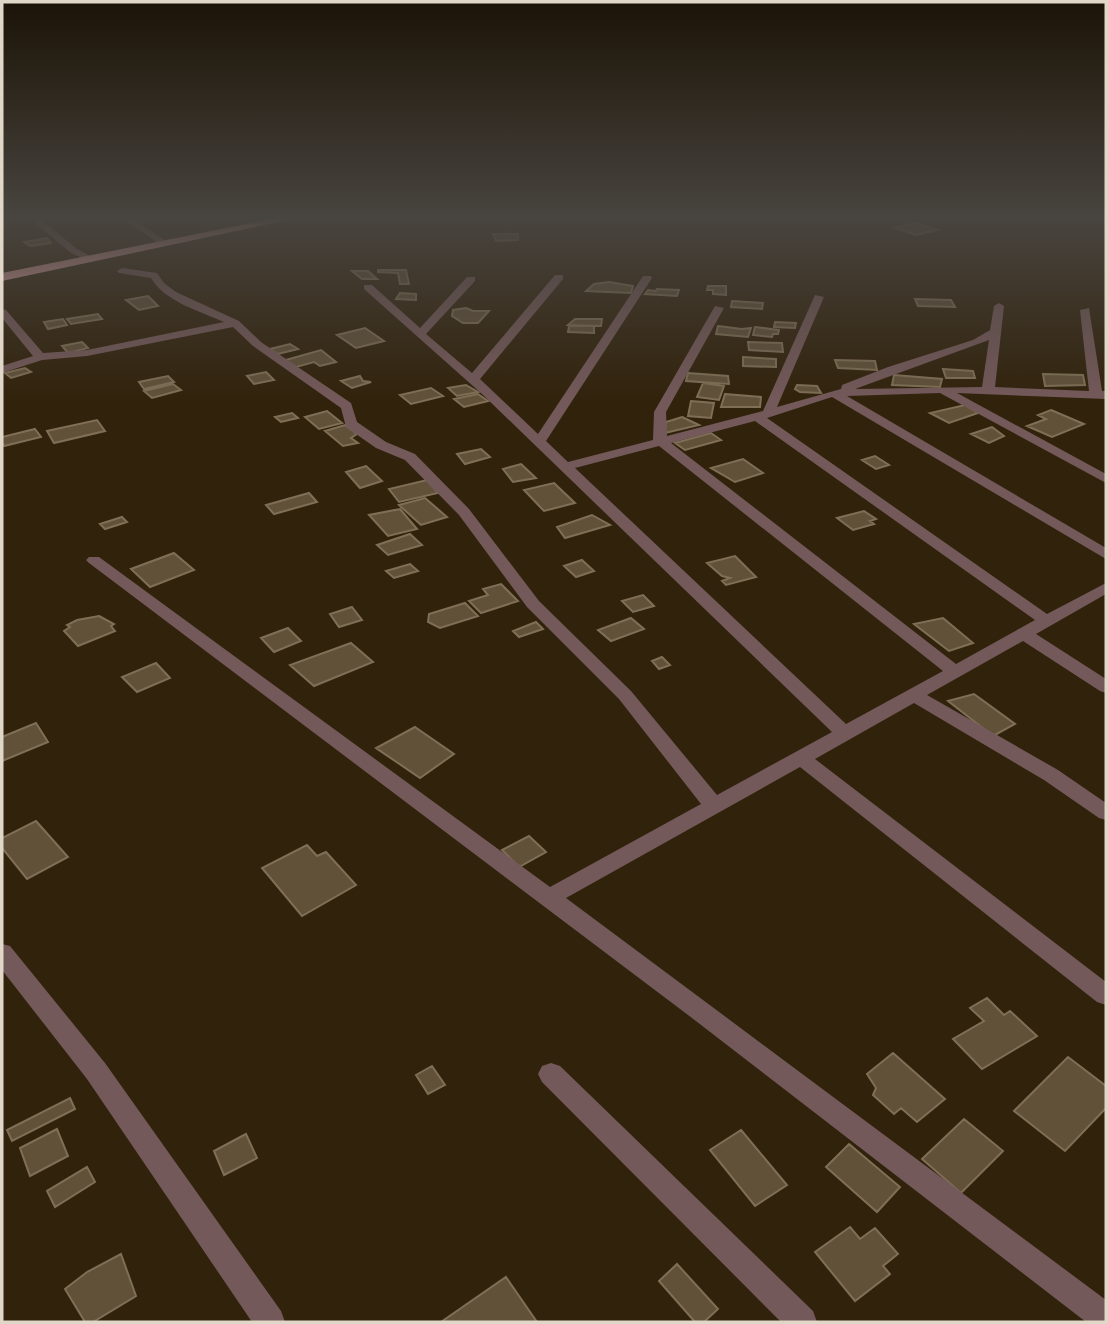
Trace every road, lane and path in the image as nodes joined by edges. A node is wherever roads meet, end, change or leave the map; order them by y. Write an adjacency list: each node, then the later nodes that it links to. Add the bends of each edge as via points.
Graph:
1 (647, 278): 23 (street)
2 (156, 279): 11 (street, via 172,293)
3 (471, 279): 13 (street)
4 (558, 279): 16 (street)
5 (368, 287): 13 (street)
6 (819, 297): 21 (street)
7 (999, 306): 12 (street)
8 (719, 308): 22 (street, via 660,412)
9 (1085, 310): 20 (street)
10 (2, 312): 14 (street)
11 (235, 323): 14 (street, via 88,353); 36 (street, via 257,344 347,406 351,424 380,445 410,457 437,484 464,512 533,604 625,695)
12 (996, 331): 18 (street); 19 (street)
13 (420, 334): 16 (street)
14 (40, 358): 15 (street)
15 (2, 370)
16 (473, 380): 23 (street)
17 (941, 389): 18 (street); 19 (street); 25 (street)
18 (988, 391): 20 (street)
19 (833, 394): 21 (street); 26 (street)
20 (1101, 395)
21 (762, 415): 22 (street); 29 (street)
22 (660, 441): 24 (street); 31 (street)
23 (539, 442): 24 (street)
24 (564, 467): 34 (street)
25 (1106, 479)
26 (1106, 554)
27 (94, 560): 38 (street)
28 (1106, 588): 29 (street)
29 (1046, 621): 30 (street)
30 (1024, 634): 31 (street); 32 (street)
31 (957, 672): 33 (street)
32 (1106, 687)
33 (915, 695): 34 (street); 37 (street)
34 (845, 734): 35 (street)
35 (801, 758): 36 (street); 40 (street)
36 (714, 806): 38 (street)
37 (1106, 813)
38 (548, 898): 42 (street)
39 (2, 953): 43 (street, via 96,1072)
40 (1106, 995)
41 (551, 1073): 44 (street)
42 (1106, 1319)
43 (270, 1322)
44 (802, 1322)

